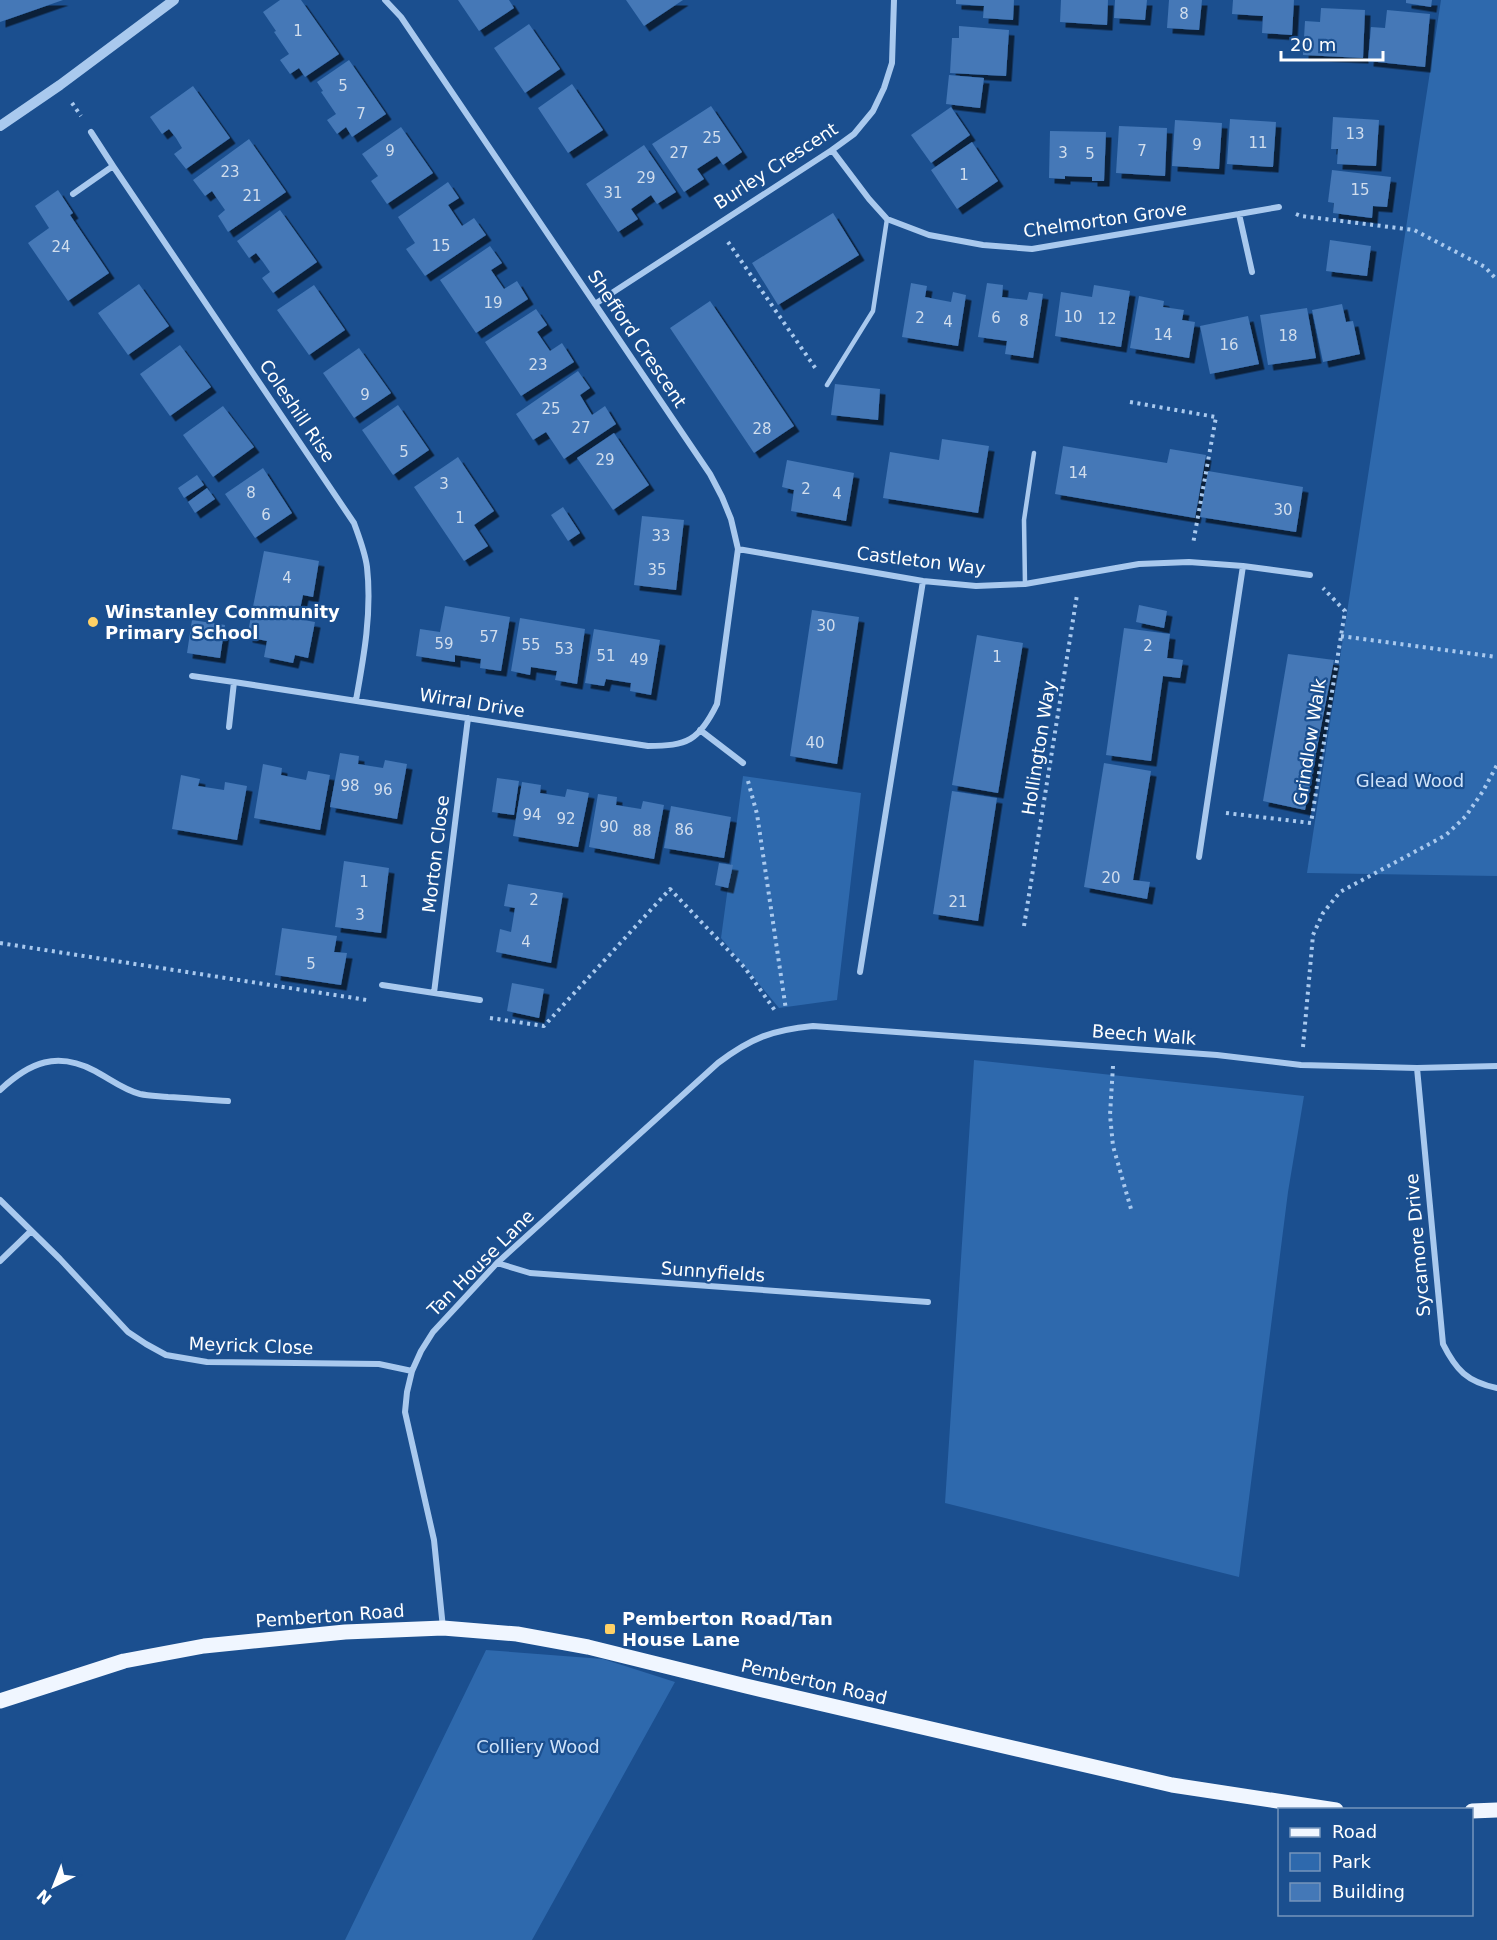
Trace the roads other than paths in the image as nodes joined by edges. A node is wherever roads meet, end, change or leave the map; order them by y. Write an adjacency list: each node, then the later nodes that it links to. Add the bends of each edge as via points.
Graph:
1 (174, 0): 4 (street)
2 (385, 0): 13 (street, Shefford Crescent, via 401,17)
3 (894, 0): 6 (street, Burley Crescent, via 892,63 884,88 873,111 854,134)
4 (0, 126)
5 (91, 132): 7 (street, Coleshill Rise)
6 (832, 150): 11 (street, Chelmorton Grove); 13 (street, Burley Crescent)
7 (113, 166): 8 (street); 23 (street, Coleshill Rise, via 354,523 367,567 368,618)
8 (73, 194)
9 (1279, 207): 10 (street, Chelmorton Grove)
10 (1239, 214): 11 (street, Chelmorton Grove, via 1032,249 929,236); 12 (street)
11 (887, 219): 14 (lane, via 873,311)
12 (1252, 272)
13 (595, 304): 16 (street, Shefford Crescent, via 710,474 731,519)
14 (827, 385)
15 (1034, 453): 20 (lane, via 1024,520)
16 (738, 549): 19 (street, Castleton Way); 26 (street, Shefford Crescent, via 717,705)
17 (1243, 566): 18 (street, Castleton Way); 20 (street, Castleton Way, via 1138,564); 28 (street)
18 (1310, 575)
19 (923, 581): 20 (street, Castleton Way, via 976,586); 29 (street)
20 (1025, 584)
21 (192, 676): 22 (street, Wirral Drive)
22 (234, 682): 23 (street, Wirral Drive); 25 (street)
23 (356, 700): 24 (street, Wirral Drive)
24 (468, 718): 26 (street, Wirral Drive, via 648,746 689,742); 31 (street, Morton Close)
25 (229, 727)
26 (700, 730): 27 (street)
27 (743, 763)
28 (1199, 857)
29 (860, 972)
30 (382, 985): 31 (street)
31 (434, 993): 32 (street)
32 (480, 1000)
33 (788, 1029): 35 (street, Beech Walk, via 813,1026 1205,1054 1301,1065); 41 (street, Tan House Lane, via 762,1036 718,1063)
34 (1497, 1066): 35 (street, Beech Walk)
35 (1417, 1068): 44 (street, Sycamore Drive, via 1443,1344 1453,1365 1472,1381)
36 (0, 1090): 37 (street, via 21,1074 59,1059 77,1063 142,1095)
37 (228, 1101)
38 (0, 1200): 39 (street, Meyrick Close)
39 (31, 1231): 40 (street); 43 (street, Meyrick Close, via 128,1332 166,1354 207,1362 379,1364)
40 (0, 1261)
41 (497, 1263): 42 (street, Sunnyfields, via 530,1273); 43 (street, Tan House Lane, via 433,1332)
42 (928, 1302)
43 (412, 1371): 45 (street, Tan House Lane, via 405,1412 434,1539)
44 (1497, 1388)
45 (443, 1628): 46 (main road, Pemberton Road, via 345,1632 204,1646 124,1661); 47 (main road, Pemberton Road, via 517,1634 588,1647 1172,1785)
46 (0, 1701)
47 (1329, 1808)
48 (1497, 1810): 49 (main road)
49 (1473, 1811)

